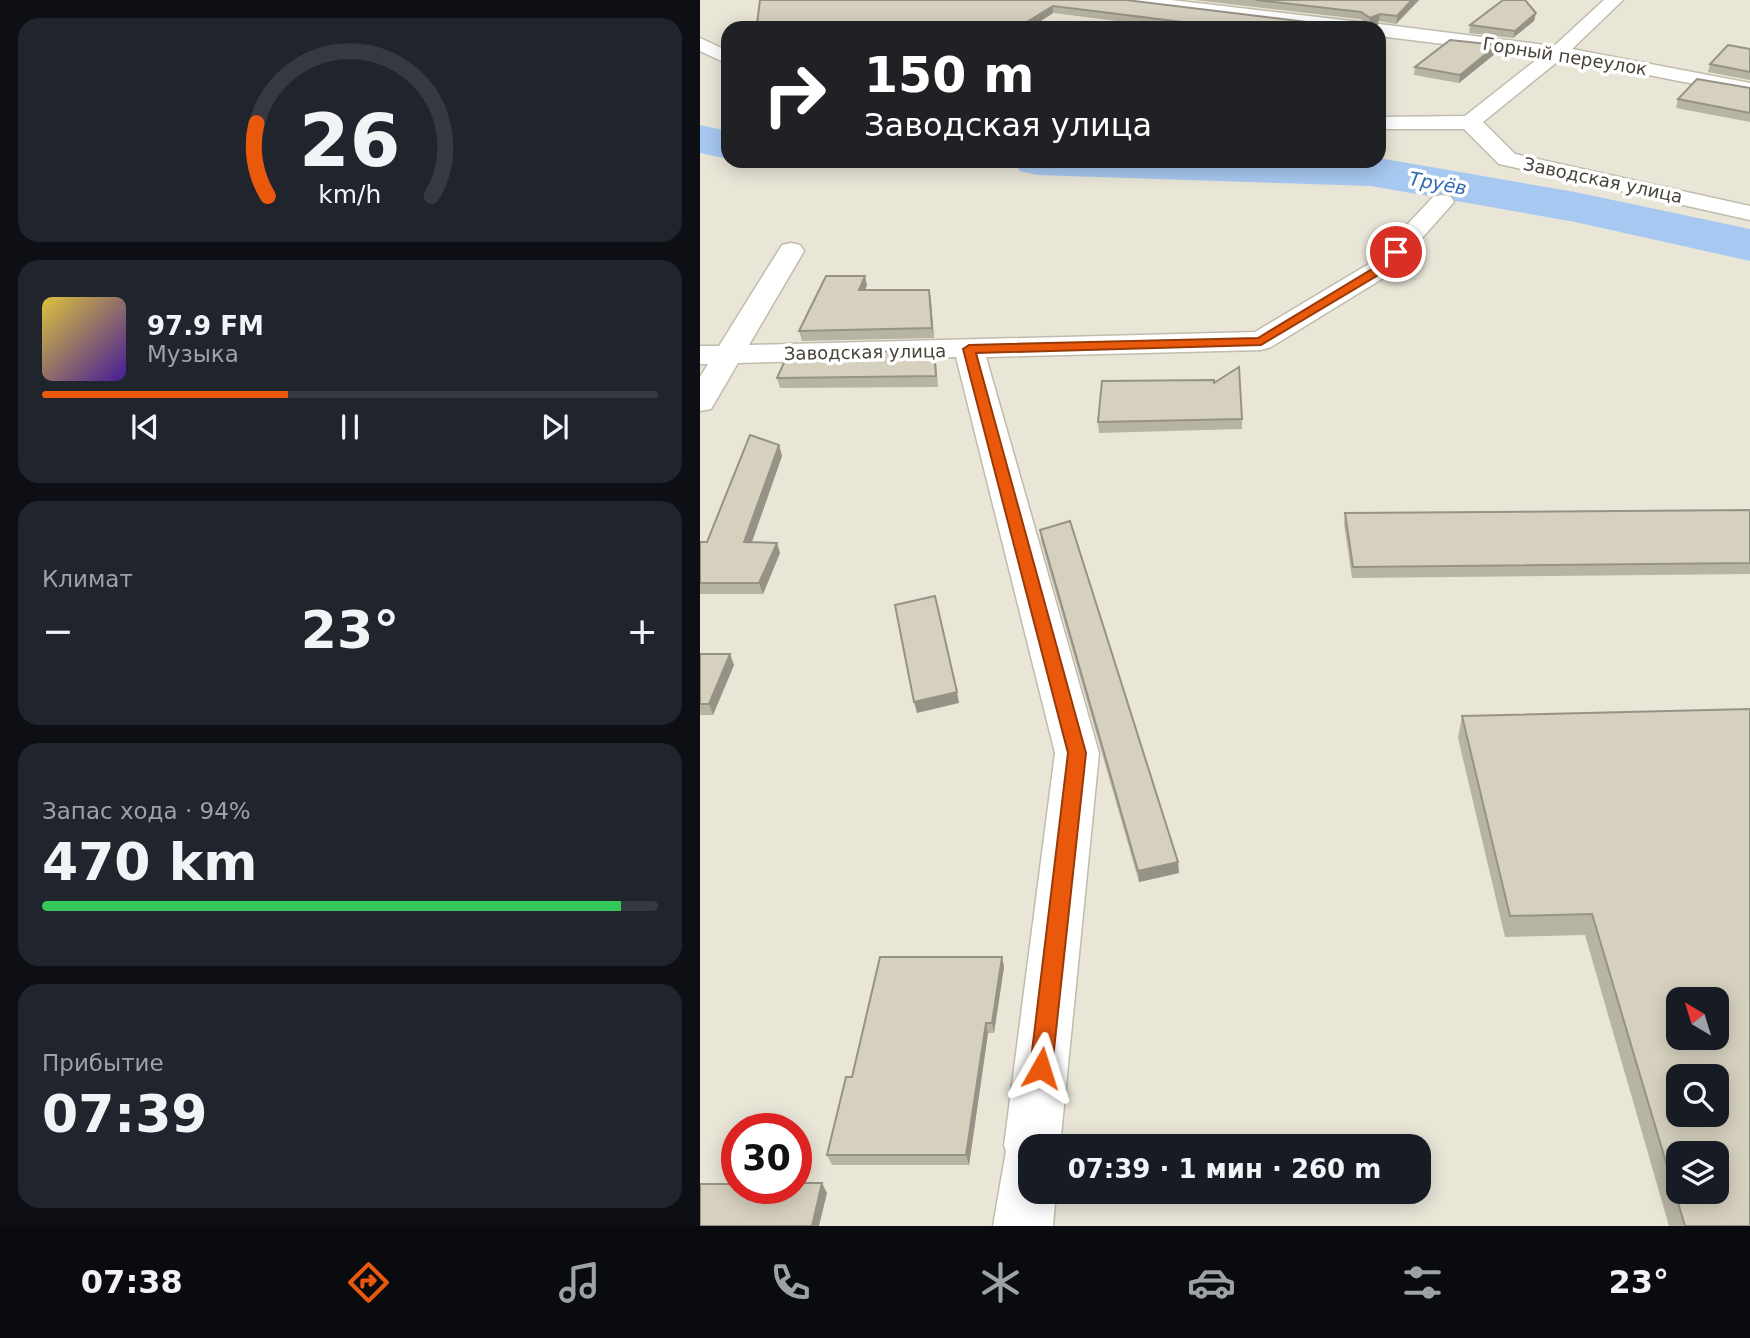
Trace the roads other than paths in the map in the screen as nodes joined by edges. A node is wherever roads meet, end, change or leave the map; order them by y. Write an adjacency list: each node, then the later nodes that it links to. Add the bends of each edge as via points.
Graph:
1 (1127, 0): 3 (street)
2 (1614, 0): 9 (street)
3 (1180, 3): 5 (street)
4 (1338, 7): 6 (street, via 1331,14)
5 (1308, 21)
6 (1342, 21)
7 (1386, 31): 9 (street, Горный переулок)
8 (700, 44): 10 (street)
9 (1558, 52): 11 (street, Горный переулок); 12 (street)
10 (721, 54)
11 (1750, 89)
12 (1470, 122): 13 (street); 15 (street, Заводская улица, via 1507,159)
13 (1386, 123)
14 (1441, 202): 17 (street, Заводская улица, via 1381,268 1261,341)
15 (1750, 213)
16 (791, 251): 18 (street)
17 (969, 349): 18 (street, Заводская улица); 20 (street, via 1077,753)
18 (714, 355): 19 (street)
19 (700, 402)
20 (1033, 1134)
21 (1026, 1204): 22 (street)
22 (1023, 1226)

